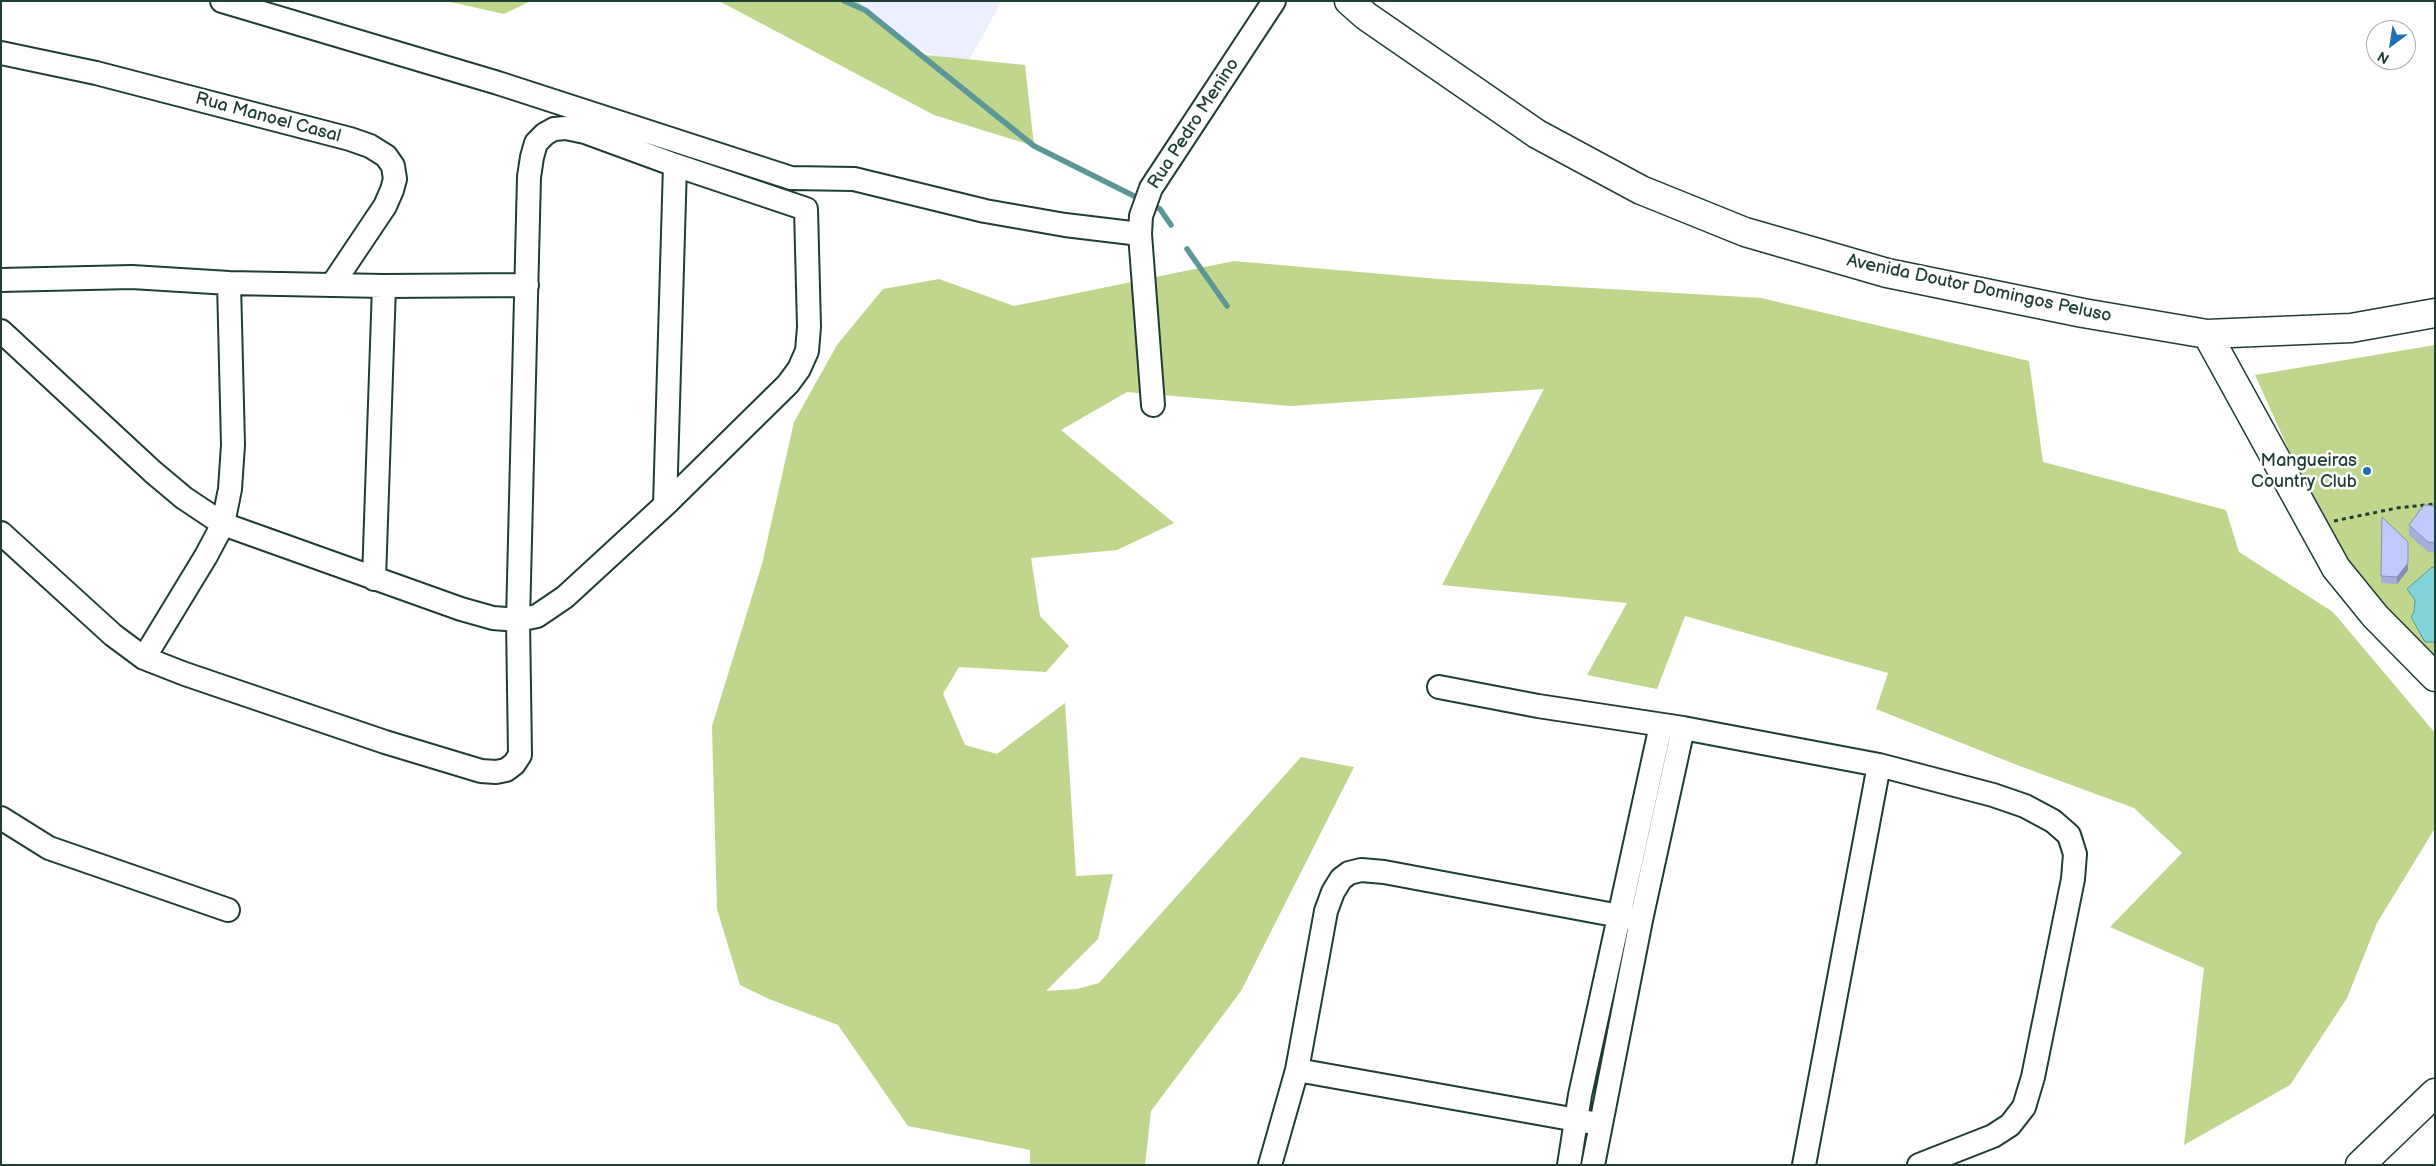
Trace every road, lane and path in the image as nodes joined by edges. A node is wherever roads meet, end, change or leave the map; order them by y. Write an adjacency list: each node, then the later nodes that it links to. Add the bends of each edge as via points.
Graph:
1 (222, 1): 6 (street, via 498,83 770,172)
2 (1274, 1): 8 (street, Rua Pedro Menino, via 1150,188)
3 (1348, 1): 16 (street, Avenida Doutor Domingos Peluso, via 1537,134 1641,190 1745,232 1887,273)
4 (1, 53): 11 (street, Rua Manoel Casal, via 96,73 350,139 386,156 393,166 395,179 392,190 385,206)
5 (675, 165): 7 (street); 12 (street, via 585,132 566,128 545,134 536,143 530,171); 19 (street)
6 (807, 180): 7 (street); 8 (street, via 854,179 985,211 1065,225)
7 (806, 209): 19 (street, via 809,327 806,351 799,369 788,384)
8 (1141, 225): 17 (street, Rua Pedro Menino)
9 (1, 280): 10 (street, via 132,277)
10 (229, 283): 11 (street); 20 (street, via 233,445 230,489)
11 (332, 284): 13 (street)
12 (527, 285): 13 (street); 24 (street)
13 (384, 286): 23 (street)
14 (2435, 313): 16 (street, Avenida Doutor Domingos Peluso, via 2351,328)
15 (1, 331): 20 (street, via 154,472)
16 (2206, 334): 21 (street)
17 (1153, 405)
18 (2435, 504): 21 (path, via 2397,508)
19 (665, 505): 24 (street, via 565,597 537,616)
20 (222, 524): 23 (street); 25 (street)
21 (2312, 526): 26 (street, via 2336,568 2375,616)
22 (1, 533): 25 (street, via 113,635)
23 (374, 579): 24 (street, via 461,609 493,618)
24 (518, 620): 25 (street, via 520,755 514,764 496,772 385,742)
25 (144, 658)
26 (2435, 677)
27 (1439, 687): 28 (street)
28 (1672, 726): 29 (street); 32 (street)
29 (1879, 765): 40 (street); 41 (street, via 2025,806 2053,821 2069,836 2075,854 2034,1077 2024,1107 2010,1125 1993,1136)
30 (1, 818): 31 (street, via 49,848)
31 (228, 910)
32 (1631, 918): 33 (street, via 1384,872 1361,870 1349,873 1333,892 1326,911); 35 (street); 36 (street)
33 (1296, 1070): 35 (street); 37 (street)
34 (2435, 1092): 42 (street)
35 (1575, 1120): 36 (street); 38 (street)
36 (1600, 1123): 39 (street)
37 (1270, 1165)
38 (1569, 1165)
39 (1593, 1165)
40 (1804, 1165)
41 (1918, 1165)
42 (2360, 1165)

